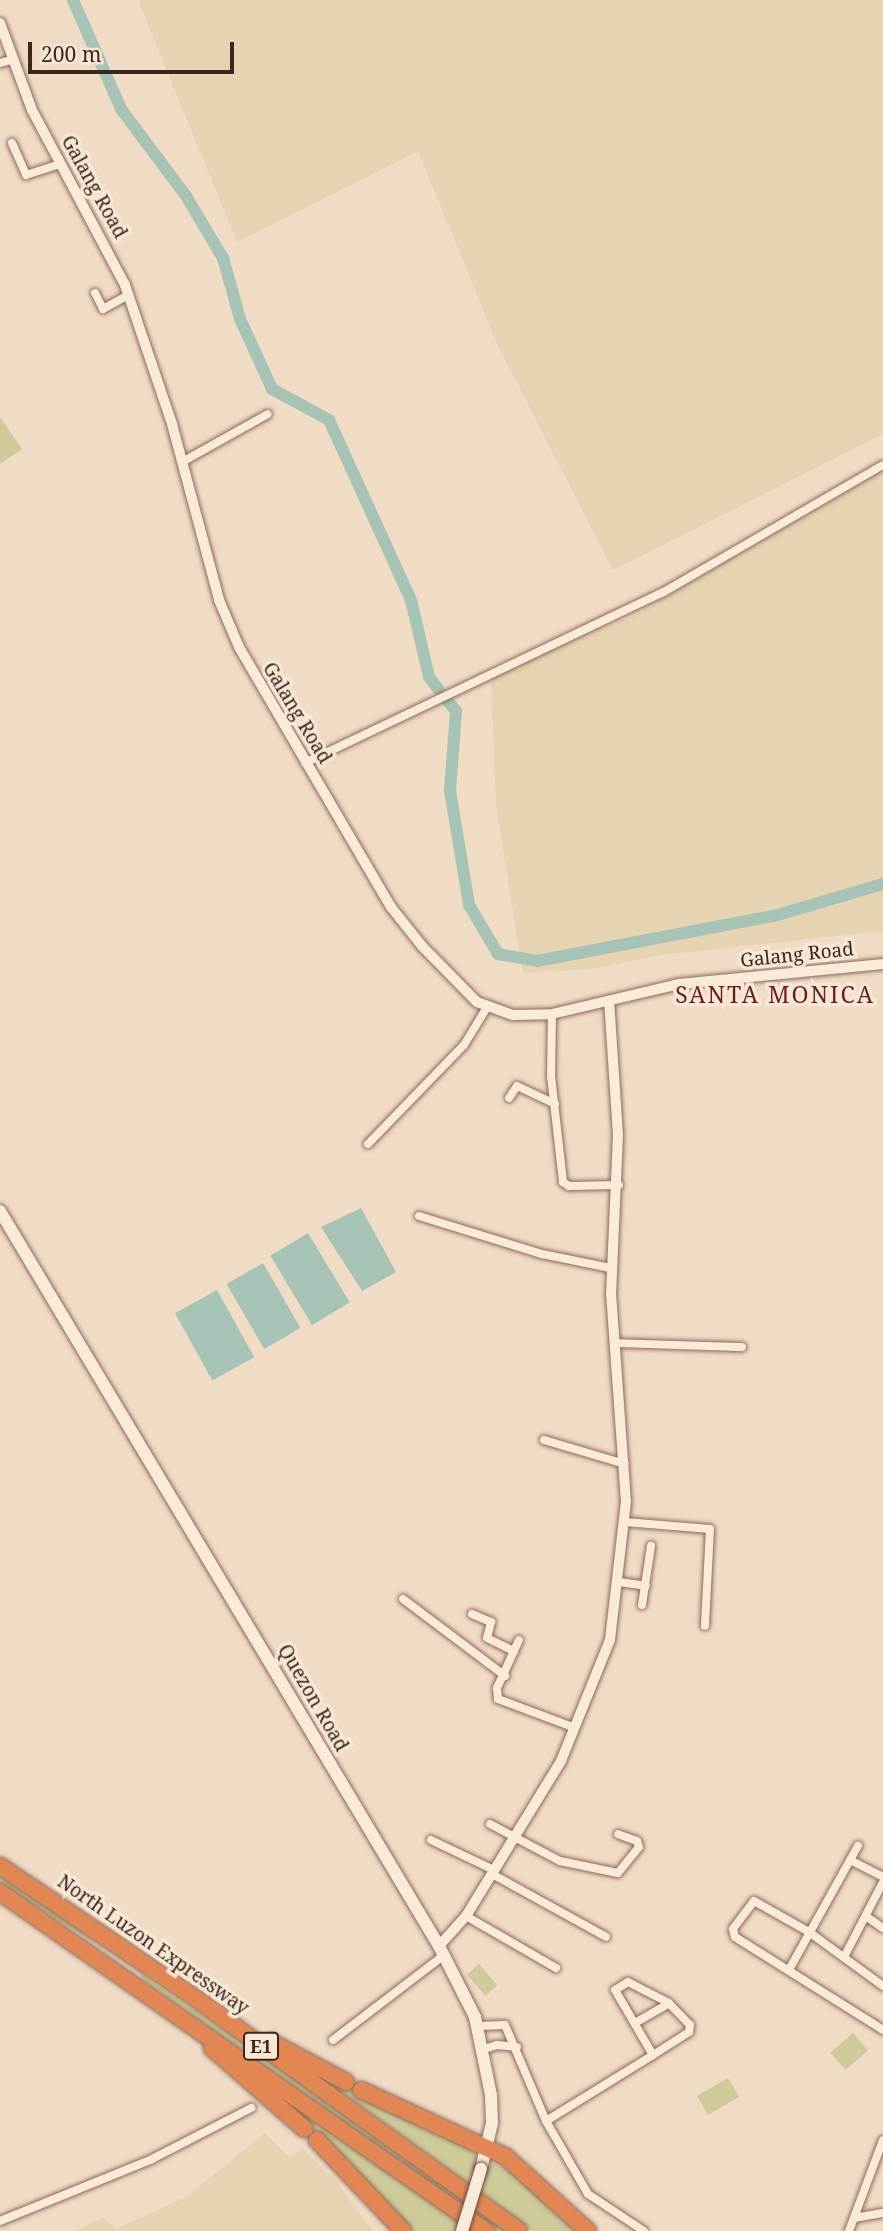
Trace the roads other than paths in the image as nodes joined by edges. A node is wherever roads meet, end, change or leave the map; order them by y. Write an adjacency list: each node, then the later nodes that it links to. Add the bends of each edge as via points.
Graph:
1 (0, 23): 2 (street, Galang Road)
2 (6, 61): 4 (street, Galang Road)
3 (12, 143): 4 (street, via 26,175)
4 (59, 164): 6 (street, Galang Road, via 115,261)
5 (94, 293): 6 (street, via 103,309)
6 (128, 295): 8 (street, Galang Road)
7 (268, 414): 8 (street)
8 (182, 461): 10 (street, Galang Road, via 219,600 250,669)
9 (883, 465): 10 (street, via 662,593)
10 (305, 763): 13 (street, Galang Road, via 391,907)
11 (883, 964): 12 (street, Galang Road, via 679,984)
12 (609, 1001): 14 (street, Galang Road); 18 (street, via 618,1096)
13 (486, 1009): 14 (street, Galang Road, via 513,1015); 17 (street, via 464,1045)
14 (552, 1014): 16 (street)
15 (509, 1098): 16 (street, via 517,1086)
16 (555, 1104): 18 (street, via 564,1182 569,1186)
17 (368, 1144)
18 (618, 1185): 21 (street)
19 (0, 1212): 54 (main road, Quezon Road)
20 (419, 1216): 21 (street, via 542,1254)
21 (611, 1268): 22 (street)
22 (614, 1343): 23 (street); 25 (street)
23 (742, 1347)
24 (544, 1440): 25 (street)
25 (625, 1464): 26 (street)
26 (625, 1521): 28 (street); 33 (street, via 710,1529)
27 (651, 1546): 29 (street)
28 (619, 1582): 29 (street); 37 (street, via 610,1640)
29 (646, 1586): 31 (street)
30 (403, 1599): 36 (street)
31 (642, 1605)
32 (472, 1614): 35 (street, via 491,1622 487,1638)
33 (705, 1626)
34 (519, 1640): 35 (street)
35 (514, 1651): 36 (street)
36 (505, 1676): 37 (street, via 497,1688 498,1699)
37 (575, 1728): 40 (street, via 561,1761)
38 (490, 1824): 40 (street)
39 (618, 1834): 40 (street, via 637,1841 639,1847 618,1873 560,1861)
40 (515, 1838): 45 (street)
41 (431, 1840): 45 (street)
42 (858, 1846): 43 (street)
43 (850, 1860): 46 (street); 52 (street)
44 (0, 1866): 59 (highway, North Luzon Expressway / E1)
45 (493, 1872): 48 (street); 53 (street)
46 (883, 1880): 49 (street)
47 (0, 1892): 50 (highway, E1)
48 (466, 1916): 54 (street); 56 (street)
49 (867, 1917): 51 (street); 55 (street)
50 (52, 1926): 77 (highway, via 69,1944 200,2038 311,2135); 79 (highway, E1)
51 (883, 1928)
52 (809, 1933): 55 (street); 57 (street); 57 (street, via 754,1901 733,1929 735,1937)
53 (606, 1937)
54 (441, 1951): 62 (main road, Quezon Road); 64 (street)
55 (844, 1957): 58 (street)
56 (556, 1968)
57 (790, 1968): 63 (street)
58 (883, 1986)
59 (194, 1998): 68 (highway); 80 (highway, North Luzon Expressway / E1)
60 (669, 2003): 61 (street); 61 (street, via 628,1982 615,1990); 67 (street, via 690,2025 690,2032)
61 (635, 2023): 67 (street)
62 (478, 2026): 65 (street, via 502,2023); 66 (main road, Quezon Road)
63 (883, 2030)
64 (333, 2040)
65 (517, 2047): 66 (street); 71 (street)
66 (484, 2049): 73 (main road, Quezon Road, via 492,2123)
67 (653, 2055): 71 (street)
68 (346, 2082)
69 (361, 2090): 73 (highway)
70 (251, 2108): 76 (street, via 139,2165)
71 (546, 2122): 82 (street, via 588,2194)
72 (883, 2140): 75 (street)
73 (488, 2148): 78 (main road, Quezon Road, bridge); 81 (highway, via 522,2169)
74 (883, 2213): 75 (street)
75 (854, 2218): 83 (street)
76 (0, 2221)
77 (403, 2231)
78 (462, 2231)
79 (486, 2231)
80 (519, 2231)
81 (588, 2231)
82 (644, 2231)
83 (849, 2231)

